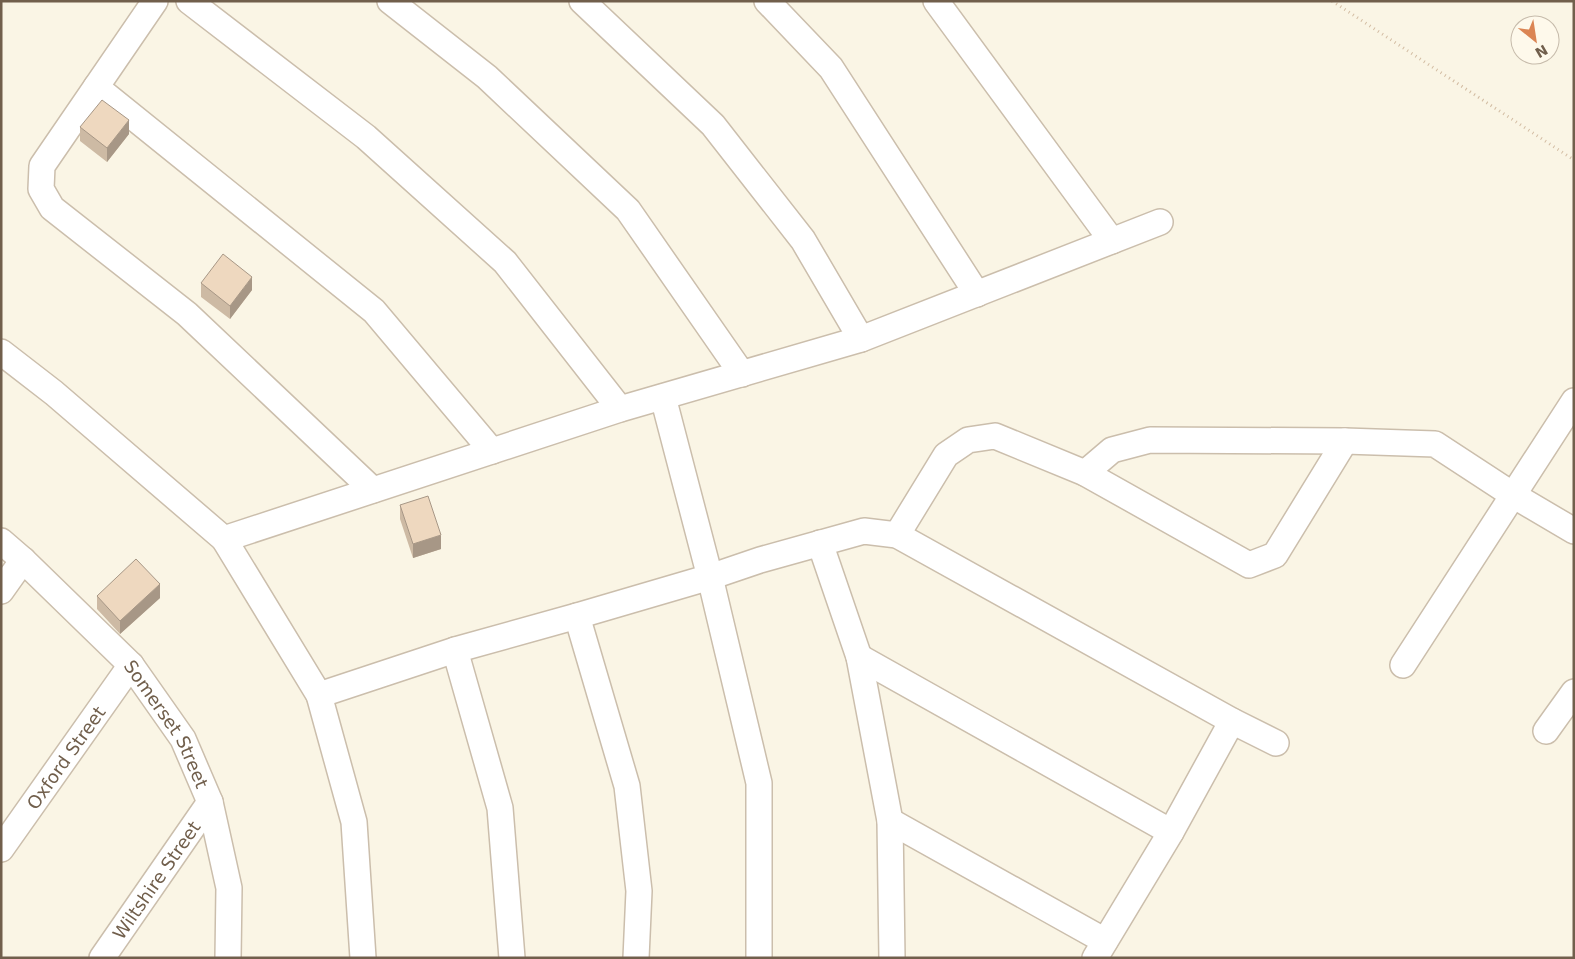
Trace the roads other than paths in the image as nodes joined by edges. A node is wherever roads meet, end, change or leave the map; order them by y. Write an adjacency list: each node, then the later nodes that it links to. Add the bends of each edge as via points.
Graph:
1 (155, 1): 7 (street)
2 (189, 1): 16 (street, via 366,136 505,262)
3 (390, 1): 13 (street, via 486,78 628,210)
4 (582, 1): 11 (street, via 713,125 804,240)
5 (767, 1): 10 (street, via 831,68)
6 (936, 1): 9 (street)
7 (96, 87): 18 (street, via 374,311); 20 (street, via 42,166 41,189 52,208 187,314)
8 (1160, 222): 9 (street)
9 (1112, 241): 10 (street)
10 (977, 294): 11 (street)
11 (861, 340): 13 (street)
12 (1, 352): 24 (street, via 54,393)
13 (742, 374): 14 (street)
14 (663, 397): 16 (street); 28 (street)
15 (1574, 401): 21 (street)
16 (620, 409): 18 (street)
17 (1345, 441): 19 (street, via 1150,440 1112,450); 19 (street, via 1275,556 1249,565); 21 (street, via 1435,444)
18 (492, 451): 20 (street)
19 (1085, 473): 23 (street, via 995,436 968,440 946,455)
20 (373, 490): 24 (street)
21 (1513, 495): 22 (street); 34 (street)
22 (1574, 531)
23 (897, 535): 26 (street, via 864,531); 37 (street)
24 (224, 539): 36 (street)
25 (1, 541): 27 (street, Somerset Street)
26 (820, 543): 28 (street); 32 (street)
27 (23, 560): 29 (street); 33 (street, Somerset Street)
28 (710, 577): 30 (street); 50 (street, via 759,783)
29 (1, 591)
30 (577, 616): 31 (street); 49 (street, via 627,786 639,891)
31 (455, 650): 36 (street); 48 (street, via 500,808)
32 (859, 657): 41 (street); 42 (street)
33 (131, 665): 40 (street, Somerset Street, via 183,739); 43 (street, Oxford Street)
34 (1403, 665)
35 (1574, 692): 38 (street)
36 (319, 695): 47 (street, via 354,822)
37 (1232, 721): 39 (street); 42 (street)
38 (1546, 731)
39 (1276, 744)
40 (210, 802): 45 (street, Wiltshire Street); 46 (street, Somerset Street, via 229,888)
41 (890, 821): 44 (street); 51 (street)
42 (1171, 832): 44 (street)
43 (1, 849)
44 (1100, 949)
45 (102, 958)
46 (228, 958)
47 (363, 958)
48 (512, 958)
49 (636, 958)
50 (759, 958)
51 (892, 958)

